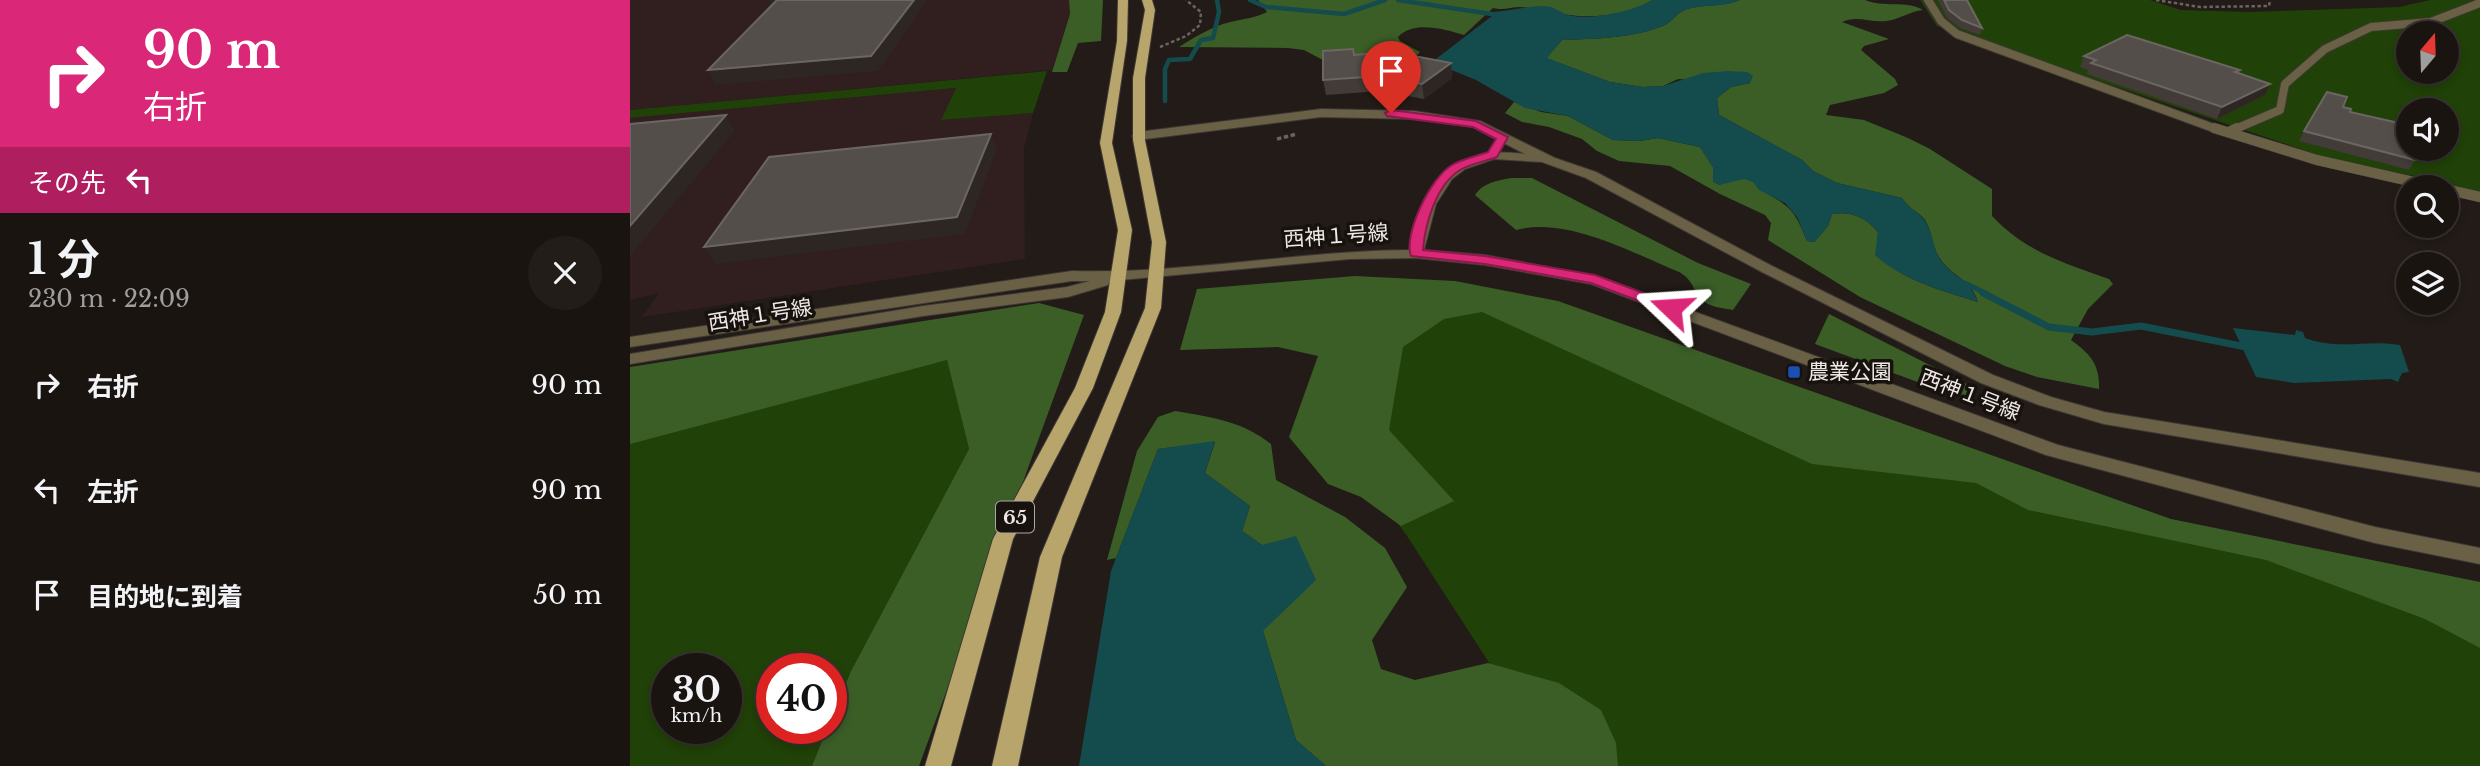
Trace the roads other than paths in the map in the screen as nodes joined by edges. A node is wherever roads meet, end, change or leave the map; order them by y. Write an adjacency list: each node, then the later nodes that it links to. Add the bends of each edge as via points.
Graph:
1 (1124, 0): 13 (main road, 65, via 1106,143 1125,230)
2 (1147, 0): 6 (main road, 65, via 1150,10 1139,78)
3 (1928, 0): 5 (lane, via 1941,22 1957,34)
4 (2480, 3): 5 (lane, via 2431,22 2371,27 2325,49 2285,84 2280,110)
5 (2229, 132): 10 (lane, via 2317,160)
6 (1139, 136): 7 (street, via 1291,116 1367,112 1476,124); 12 (main road, 65, via 1159,242)
7 (1503, 137): 8 (street); 9 (street)
8 (1493, 155): 9 (street); 11 (street, via 1455,168 1437,187 1418,229)
9 (1550, 160): 16 (street, via 1591,175 1987,379 2045,401 2104,418)
10 (2480, 197)
11 (1416, 254): 12 (street, 西神１号線, via 1350,255); 17 (street, 西神１号線, via 1485,260 1595,280 2053,450 2375,536)
12 (1158, 274): 13 (street, 西神１号線); 19 (main road, 65, via 1153,308 1051,557)
13 (1116, 278): 14 (street, 西神１号線, via 1072,276); 15 (street, 西神１号線, via 1068,292); 18 (main road, 65, via 1113,313 1084,388 1003,539)
14 (630, 342)
15 (630, 359)
16 (2480, 480)
17 (2480, 556)
18 (938, 766)
19 (1004, 766)

